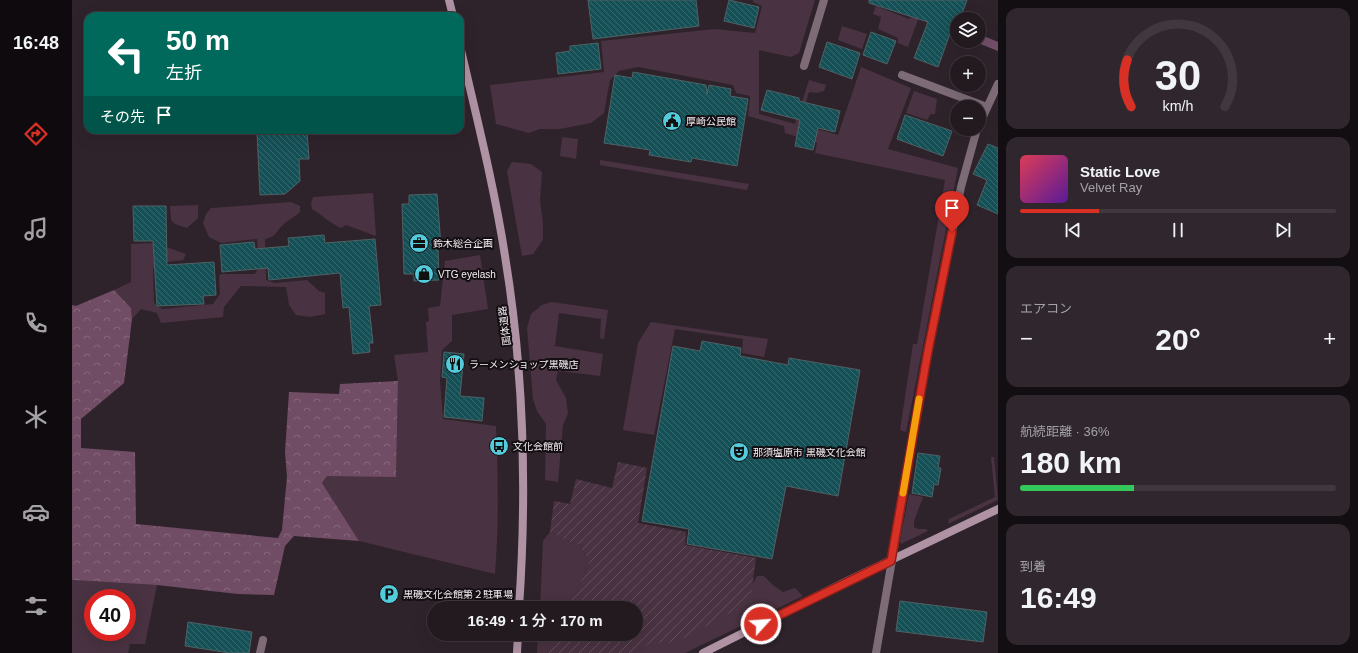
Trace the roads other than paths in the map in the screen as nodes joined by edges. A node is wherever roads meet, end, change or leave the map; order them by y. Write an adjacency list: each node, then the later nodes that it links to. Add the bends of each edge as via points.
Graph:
1 (449, 0): 3 (street)
2 (824, 0): 5 (street)
3 (452, 12)
4 (464, 64): 12 (street, 国体道路, via 505,255 516,342 524,452)
5 (804, 66)
6 (902, 75): 8 (street)
7 (998, 84): 8 (street)
8 (987, 107)
9 (975, 136): 11 (street, via 961,187 931,336)
10 (998, 509): 11 (street)
11 (891, 561): 17 (street); 18 (street)
12 (520, 601)
13 (263, 640): 15 (street)
14 (518, 641): 16 (street)
15 (260, 653)
16 (517, 653)
17 (703, 653)
18 (876, 653)

